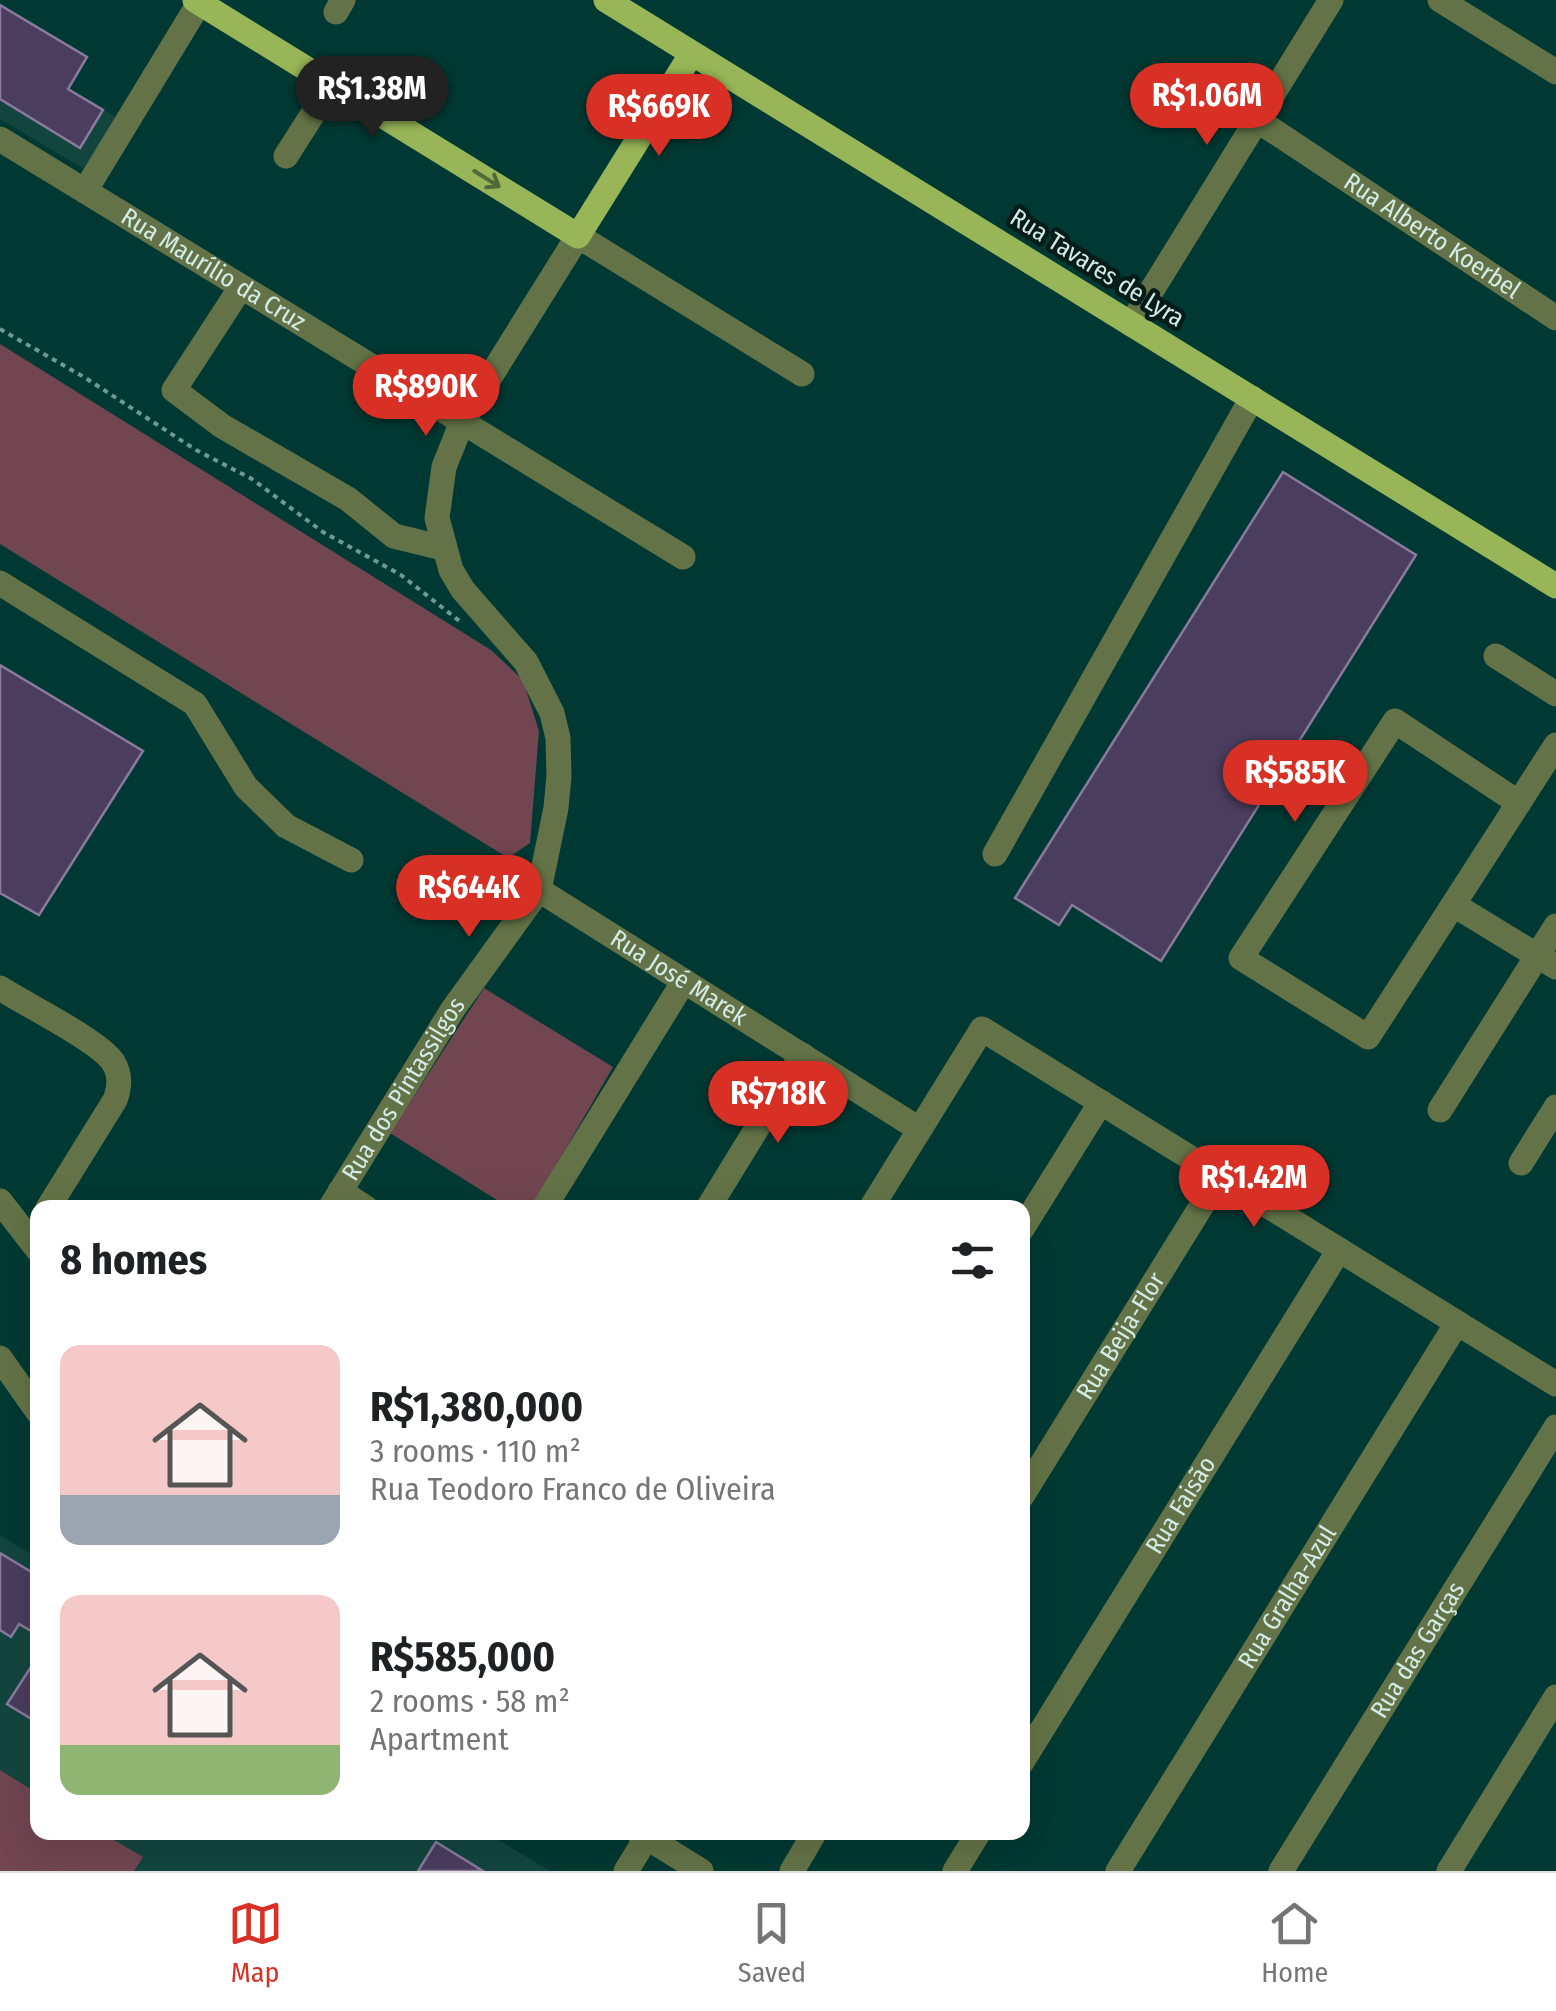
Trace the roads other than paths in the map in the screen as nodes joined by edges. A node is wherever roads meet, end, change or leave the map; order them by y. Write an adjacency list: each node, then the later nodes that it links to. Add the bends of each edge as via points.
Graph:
1 (606, 0): 5 (main road, Rua Tavares de Lyra)
2 (1331, 0): 8 (street)
3 (1440, 0): 6 (street)
4 (198, 1): 7 (main road); 11 (street)
5 (692, 53): 12 (main road); 15 (main road, Rua Tavares de Lyra)
6 (1556, 72)
7 (332, 84): 10 (street); 12 (main road, one-way to 12)
8 (1257, 120): 14 (street, Rua Alberto Koerbel); 15 (street)
9 (0, 138): 11 (street, Rua Maurílio da Cruz)
10 (286, 156)
11 (86, 191): 13 (street, Rua Maurílio da Cruz)
12 (578, 236): 16 (street); 18 (street)
13 (242, 287): 18 (street, Rua Maurílio da Cruz); 19 (street, via 174,390 222,426 348,499 394,536)
14 (1556, 318)
15 (1131, 324): 17 (main road, Rua Tavares de Lyra)
16 (802, 374)
17 (1252, 398): 22 (main road, Rua Tavares de Lyra); 27 (street)
18 (462, 422): 19 (street, via 444,468 437,518); 20 (street, Rua Maurílio da Cruz)
19 (443, 548): 29 (street, Rua dos Pintassilgos, via 463,590 536,679 552,713 556,808)
20 (683, 557)
21 (0, 583): 28 (street, via 195,704 246,786 286,826)
22 (1556, 586)
23 (1496, 656): 24 (street)
24 (1556, 694)
25 (1556, 745): 26 (street)
26 (1520, 802): 30 (street); 30 (street, via 1396,721 1241,958 1368,1037)
27 (995, 854)
28 (351, 860)
29 (540, 890): 33 (street, Rua José Marek); 43 (street, Rua dos Pintassilgos, via 453,1009)
30 (1454, 904): 32 (street)
31 (1556, 926): 32 (street)
32 (1547, 961): 38 (street)
33 (684, 980): 35 (street, Rua José Marek); 44 (street)
34 (0, 988): 42 (street, via 102,1052 118,1072 114,1100)
35 (802, 1055): 39 (street, Rua José Marek); 45 (street)
36 (1101, 1102): 39 (street, via 982,1029); 41 (street); 48 (street)
37 (1556, 1107): 40 (street)
38 (1440, 1110)
39 (920, 1129): 46 (street)
40 (1521, 1163)
41 (1220, 1176): 50 (street); 56 (street, Rua Beija-Flor)
42 (53, 1200)
43 (335, 1200)
44 (549, 1200)
45 (713, 1200)
46 (875, 1200)
47 (0, 1202): 49 (street)
48 (1030, 1216)
49 (30, 1232)
50 (1340, 1250): 51 (street); 58 (street, Rua Faisão)
51 (1457, 1323): 53 (street); 67 (street, Rua Gralha-Azul)
52 (0, 1358): 54 (street)
53 (1556, 1384)
54 (30, 1401)
55 (1556, 1427): 68 (street, Rua das Garças)
56 (1030, 1483)
57 (1556, 1697): 69 (street)
58 (1030, 1749)
59 (642, 1840): 63 (street)
60 (654, 1840): 64 (street)
61 (810, 1840): 65 (street)
62 (974, 1840): 66 (street)
63 (626, 1871)
64 (701, 1871)
65 (792, 1871)
66 (955, 1871)
67 (1118, 1871)
68 (1281, 1871)
69 (1449, 1871)

